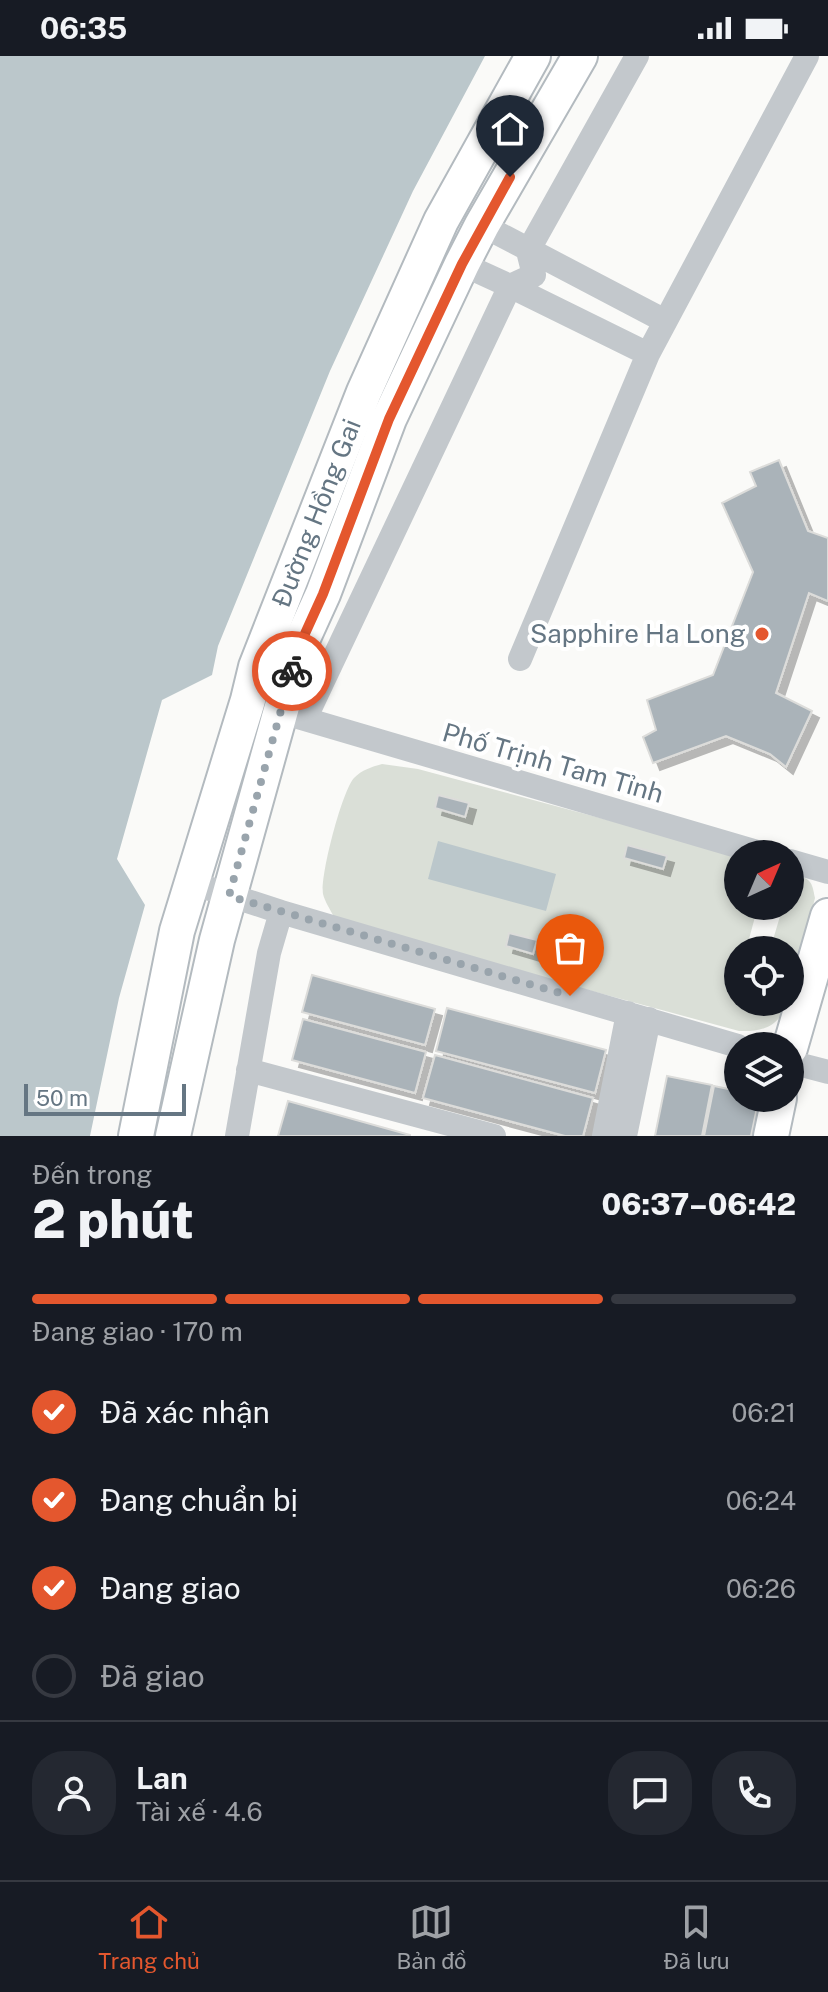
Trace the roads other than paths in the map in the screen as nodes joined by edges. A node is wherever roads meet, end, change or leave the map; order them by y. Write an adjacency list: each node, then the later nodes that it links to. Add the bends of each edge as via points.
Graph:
1 (533, 56): 12 (street, Đường Hồng Gai, via 441,221 364,392 256,667)
2 (580, 56): 5 (street, Đường Hồng Gai)
3 (637, 56): 6 (street)
4 (807, 56): 9 (street)
5 (482, 225): 6 (street); 7 (street, Đường Hồng Gai)
6 (528, 251): 8 (street, via 534,275); 9 (street)
7 (462, 264): 8 (street); 13 (street, Đường Hồng Gai, via 389,419 298,649)
8 (510, 286): 10 (street); 13 (street)
9 (665, 321): 10 (street)
10 (648, 354): 11 (street)
11 (520, 659)
12 (248, 700): 13 (street, Phố Trịnh Tam Tỉnh); 17 (street, Đường Hồng Gai)
13 (293, 716): 14 (street, Phố Trịnh Tam Tỉnh); 18 (street, Đường Hồng Gai)
14 (724, 842)
15 (804, 865): 16 (street)
16 (828, 872)
17 (192, 883): 18 (street); 28 (street, Đường Hồng Gai, via 177,931)
18 (229, 896): 19 (street); 29 (street, Đường Hồng Gai)
19 (281, 912): 21 (street); 25 (street)
20 (828, 916): 22 (street)
21 (638, 1016): 23 (street); 32 (street); 33 (street)
22 (795, 1032)
23 (724, 1042)
24 (804, 1066): 26 (street)
25 (248, 1070): 30 (street); 31 (street)
26 (828, 1072)
27 (776, 1112): 34 (street)
28 (136, 1136)
29 (173, 1136)
30 (237, 1136)
31 (494, 1136)
32 (604, 1136)
33 (625, 1136)
34 (771, 1136)

